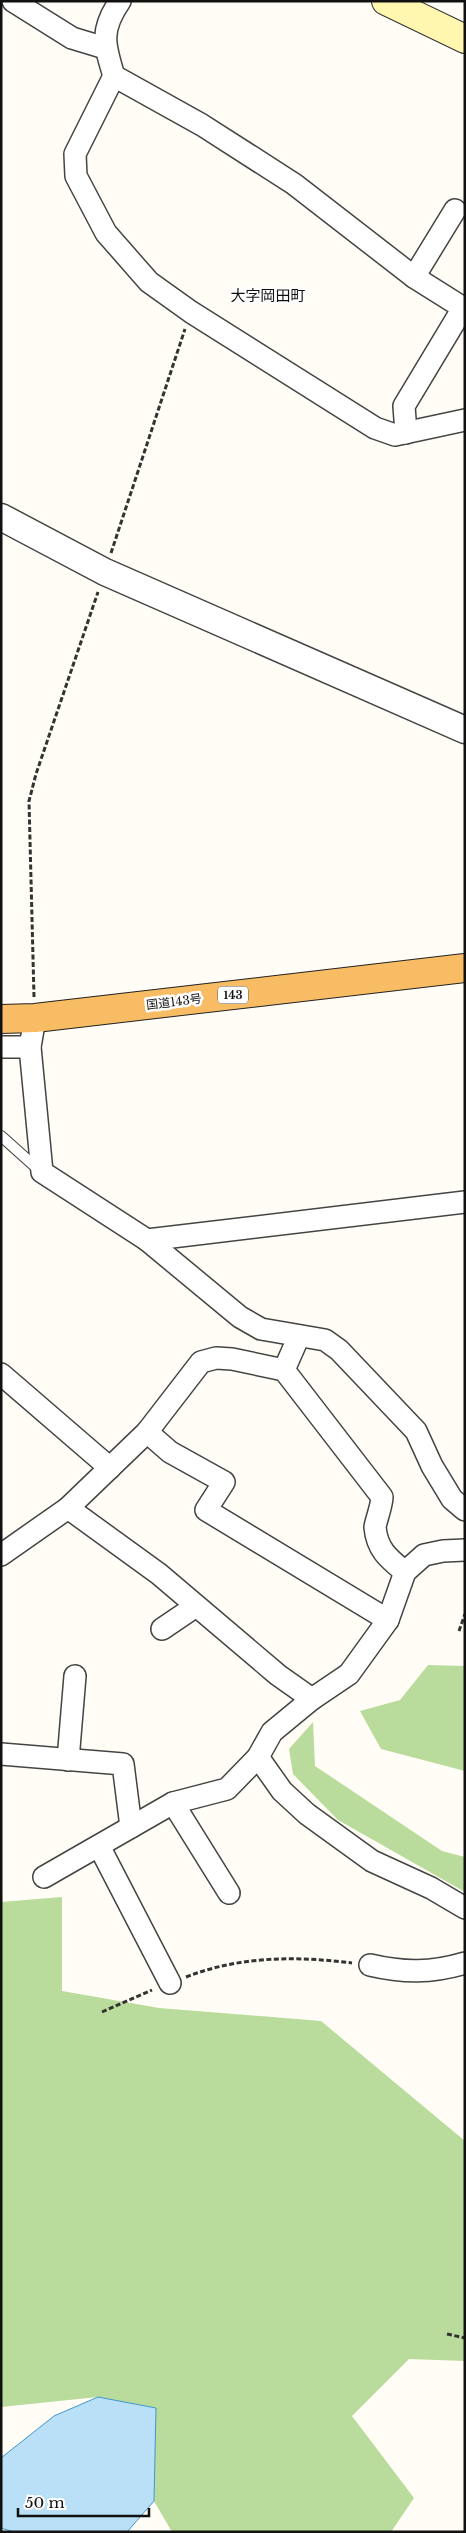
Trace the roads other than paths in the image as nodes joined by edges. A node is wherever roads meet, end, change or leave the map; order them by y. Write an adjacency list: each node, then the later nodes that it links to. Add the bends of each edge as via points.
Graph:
1 (13, 1): 5 (street, via 72,38)
2 (120, 1): 5 (street, via 108,19)
3 (386, 1): 4 (main road)
4 (465, 40)
5 (105, 48): 6 (street)
6 (114, 76): 8 (street, via 202,125 294,184); 11 (street, via 75,154 76,176 106,233 149,282 191,312 375,428 395,435)
7 (455, 210): 8 (street)
8 (414, 277): 9 (street)
9 (464, 309): 11 (street, via 404,406)
10 (465, 420): 11 (street)
11 (406, 433)
12 (1, 516): 13 (street, via 105,572)
13 (465, 730)
14 (465, 968): 15 (highway, 国道143号 / 143)
15 (35, 1018): 16 (highway, 国道143号 / 143); 18 (street)
16 (1, 1019)
17 (1, 1047): 18 (street)
18 (30, 1047): 20 (street)
19 (1, 1136): 20 (lane)
20 (42, 1172): 22 (street)
21 (465, 1202): 22 (street)
22 (147, 1240): 23 (street, via 240,1317 261,1329)
23 (299, 1336): 24 (street); 29 (street, via 325,1340 339,1350 416,1431 452,1499)
24 (284, 1370): 26 (street, via 232,1359 216,1358 201,1362); 32 (street, via 382,1497 375,1526 383,1555)
25 (1, 1374): 27 (street)
26 (147, 1432): 27 (street); 34 (street, via 170,1452 224,1482 206,1510)
27 (110, 1468): 28 (street)
28 (68, 1508): 30 (street); 33 (street, via 159,1574)
29 (465, 1510)
30 (4, 1550)
31 (465, 1550): 32 (street, via 424,1555)
32 (405, 1572): 34 (street)
33 (196, 1606): 35 (street); 37 (street, via 278,1675)
34 (388, 1620): 37 (street, via 349,1674)
35 (162, 1629)
36 (75, 1676): 40 (street)
37 (312, 1699): 39 (street, via 272,1732)
38 (1, 1754): 40 (street)
39 (258, 1757): 41 (street, via 227,1789); 46 (street, via 282,1791 307,1814 372,1861 432,1888)
40 (68, 1760): 42 (street, via 123,1764)
41 (172, 1803): 42 (street); 45 (street)
42 (131, 1827): 43 (street)
43 (99, 1846): 44 (street); 49 (street)
44 (44, 1877)
45 (229, 1893)
46 (465, 1908)
47 (465, 1963): 48 (street, via 446,1969 400,1972)
48 (370, 1965)
49 (170, 1982)

